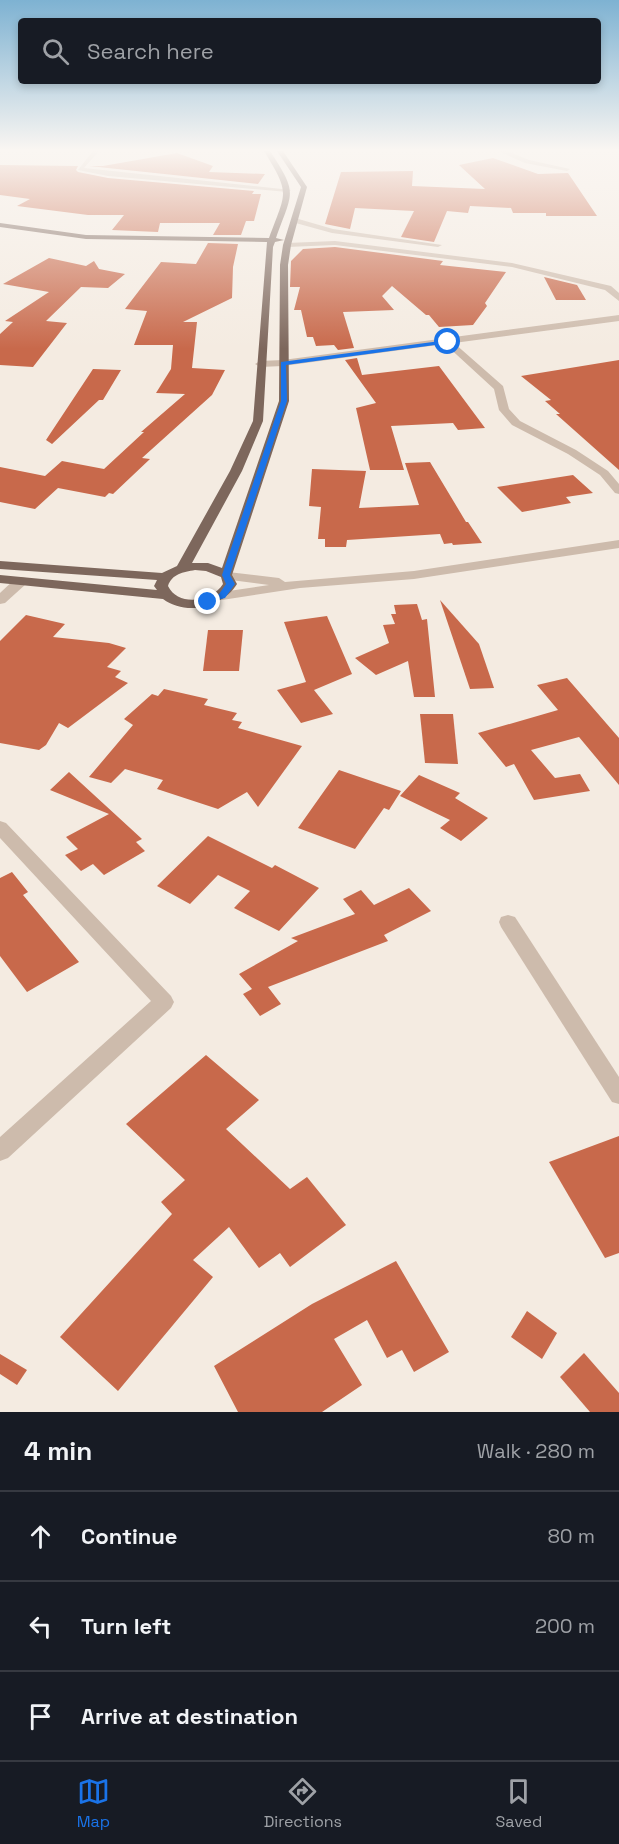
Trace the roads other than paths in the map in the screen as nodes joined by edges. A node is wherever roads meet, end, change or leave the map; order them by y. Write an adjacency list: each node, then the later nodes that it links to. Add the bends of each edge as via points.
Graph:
1 (280, 217): 7 (main road)
2 (296, 217): 3 (main road)
3 (295, 220): 6 (main road); 8 (street, via 332,231)
4 (0, 225): 7 (main road, via 86,237)
5 (0, 232): 7 (main road, via 80,243)
6 (288, 242): 7 (main road); 11 (street); 16 (main road)
7 (270, 244): 17 (main road)
8 (434, 244): 9 (street); 11 (street)
9 (444, 246)
10 (465, 250): 12 (street, via 485,253)
11 (425, 253): 12 (street)
12 (512, 265): 13 (street, via 608,288)
13 (619, 298)
14 (619, 318): 15 (street)
15 (448, 342): 16 (street); 18 (street, via 499,388 504,410 516,423 604,473)
16 (283, 363): 17 (street); 22 (main road, via 284,401)
17 (260, 364): 21 (main road, via 258,421)
18 (619, 491)
19 (619, 543): 26 (street, via 414,575)
20 (0, 565): 23 (main road)
21 (183, 567): 22 (main road, via 208,567); 23 (main road)
22 (227, 575): 26 (street); 28 (main road, via 230,584)
23 (165, 577): 27 (main road, via 161,586)
24 (0, 579): 25 (main road)
25 (21, 581): 27 (main road); 29 (street)
26 (300, 584): 28 (street)
27 (164, 595): 28 (main road, via 191,604)
28 (222, 596)
29 (0, 600)
30 (0, 827): 33 (street, via 164,1002)
31 (508, 922): 32 (street)
32 (619, 1095)
33 (0, 1151)

